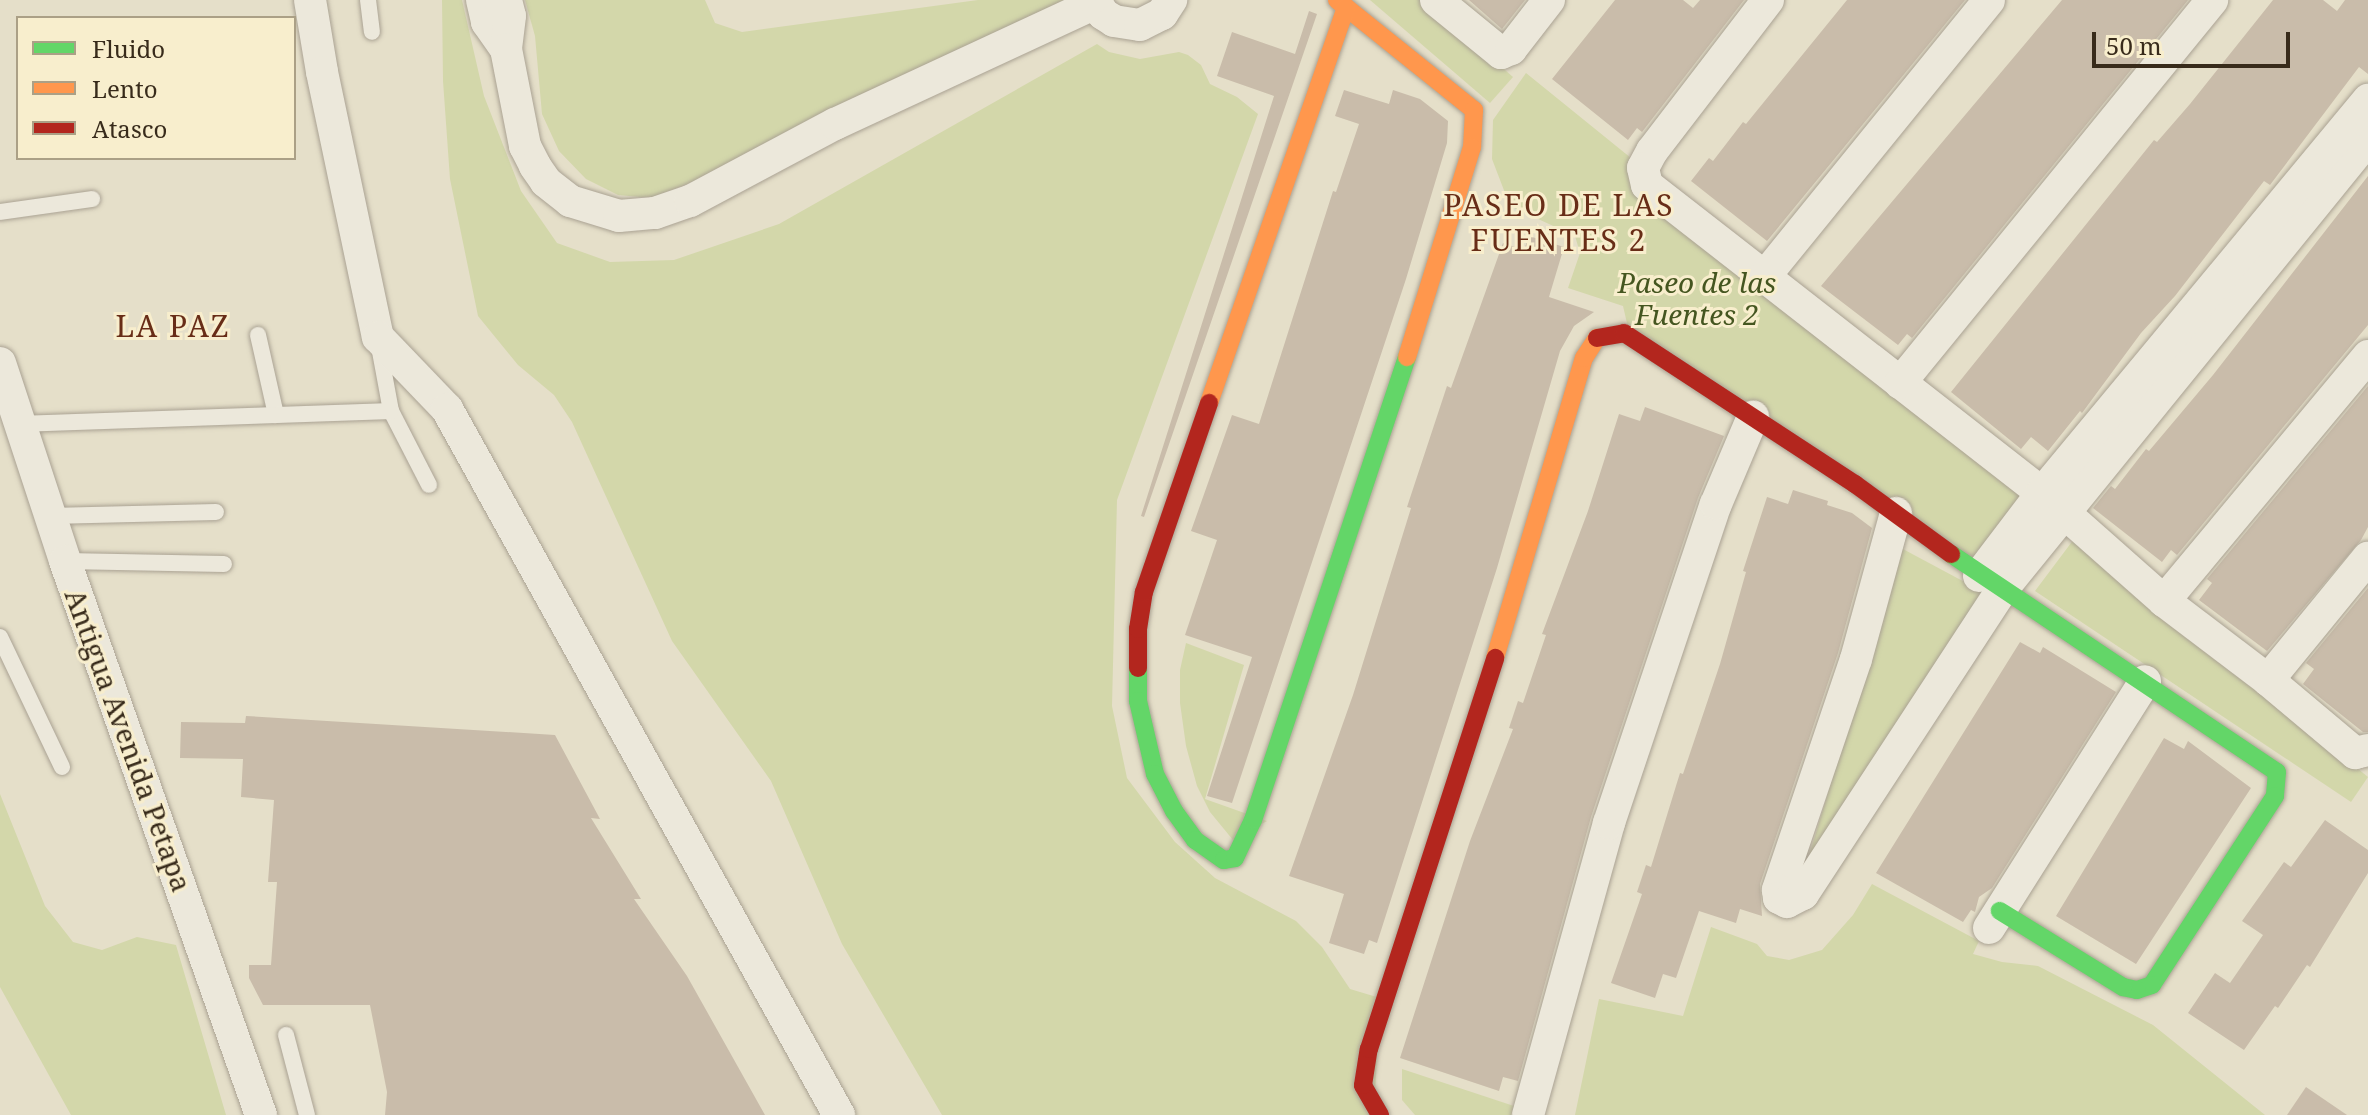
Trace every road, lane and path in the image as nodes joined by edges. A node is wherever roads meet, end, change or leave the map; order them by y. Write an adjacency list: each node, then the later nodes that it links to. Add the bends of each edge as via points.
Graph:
1 (310, 0): 21 (street)
2 (368, 0): 13 (lane)
3 (482, 0): 14 (street, via 487,22)
4 (506, 0): 14 (street)
5 (1171, 0): 11 (street, via 1162,14 1140,25 1114,21)
6 (1436, 0): 7 (street, via 1501,53 1511,49)
7 (1549, 0)
8 (1768, 0): 19 (street, via 1652,151 1642,173 1647,185)
9 (1989, 0): 19 (street)
10 (2212, 0): 24 (street)
11 (1096, 2): 14 (street, via 835,124 690,201 637,216 585,208 546,182 525,146)
12 (1342, 3): 12 (street, via 1144,592 1138,629 1138,701 1155,774 1195,840 1224,860 1235,858 1253,820 1472,147 1474,110)
13 (372, 32)
14 (506, 49)
15 (2368, 100): 30 (street)
16 (2368, 139): 30 (street)
17 (92, 199): 18 (lane)
18 (0, 212)
19 (1765, 276): 24 (street)
20 (258, 335): 26 (lane)
21 (378, 337): 25 (lane); 48 (street, via 447,409)
22 (2368, 356): 38 (street)
23 (0, 363): 28 (street, Antigua Avenida Petapa)
24 (1900, 383): 30 (street)
25 (391, 411): 26 (lane); 29 (lane)
26 (276, 415): 28 (lane)
27 (1753, 417): 32 (street); 49 (street, via 1624,333 1595,339 1584,358 1521,575 1369,1049 1363,1085); 50 (street, via 1716,504 1609,823)
28 (19, 424): 33 (street, Antigua Avenida Petapa)
29 (429, 485)
30 (2053, 504): 37 (street); 38 (street)
31 (216, 512): 33 (lane)
32 (1896, 513): 37 (street); 37 (street, via 1856,659 1778,890 1782,900 1803,894)
33 (50, 516): 35 (street, Antigua Avenida Petapa)
34 (2368, 558): 40 (street)
35 (65, 561): 36 (lane); 46 (street, Antigua Avenida Petapa)
36 (224, 564)
37 (1990, 583): 41 (street)
38 (2164, 601): 40 (street)
39 (0, 637): 43 (lane)
40 (2268, 680): 42 (street, via 2355,753)
41 (2145, 681): 44 (street); 44 (street, via 2273,767 2279,781 2275,796 2152,985 2123,987)
42 (2368, 750)
43 (62, 767)
44 (1994, 920)
45 (286, 1035): 47 (lane)
46 (261, 1115)
47 (307, 1115)
48 (839, 1115)
49 (1380, 1115)
50 (1528, 1115)

